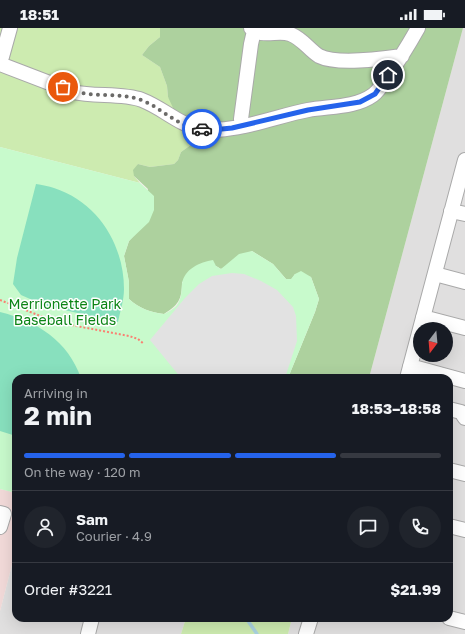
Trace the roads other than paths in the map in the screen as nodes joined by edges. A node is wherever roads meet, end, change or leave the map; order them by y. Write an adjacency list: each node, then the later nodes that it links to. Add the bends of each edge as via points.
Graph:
1 (10, 28): 5 (street)
2 (418, 28): 4 (street)
3 (253, 29): 4 (street, via 262,33 290,34 327,60); 6 (street)
4 (402, 56): 6 (street, via 375,94 367,99)
5 (0, 64): 6 (street, via 73,92 141,100 189,126 222,129)
6 (242, 126)
7 (465, 160): 8 (street)
8 (451, 211): 9 (street); 10 (street)
9 (465, 214)
10 (435, 274): 11 (street); 12 (street)
11 (465, 282)
12 (422, 322)
13 (453, 327): 14 (street)
14 (465, 328)
15 (413, 356): 16 (street)
16 (409, 372): 17 (street)
17 (423, 374)
18 (453, 378): 19 (street)
19 (465, 380)
20 (453, 410): 21 (street, via 461,412)
21 (465, 418)
22 (453, 471): 23 (street)
23 (465, 474)
24 (0, 513): 25 (street, via 4,514)
25 (0, 527)
26 (453, 527): 27 (street)
27 (465, 530)
28 (453, 619): 31 (street)
29 (91, 622): 32 (street)
30 (309, 622): 33 (street)
31 (465, 622)
32 (88, 634)
33 (306, 634)

